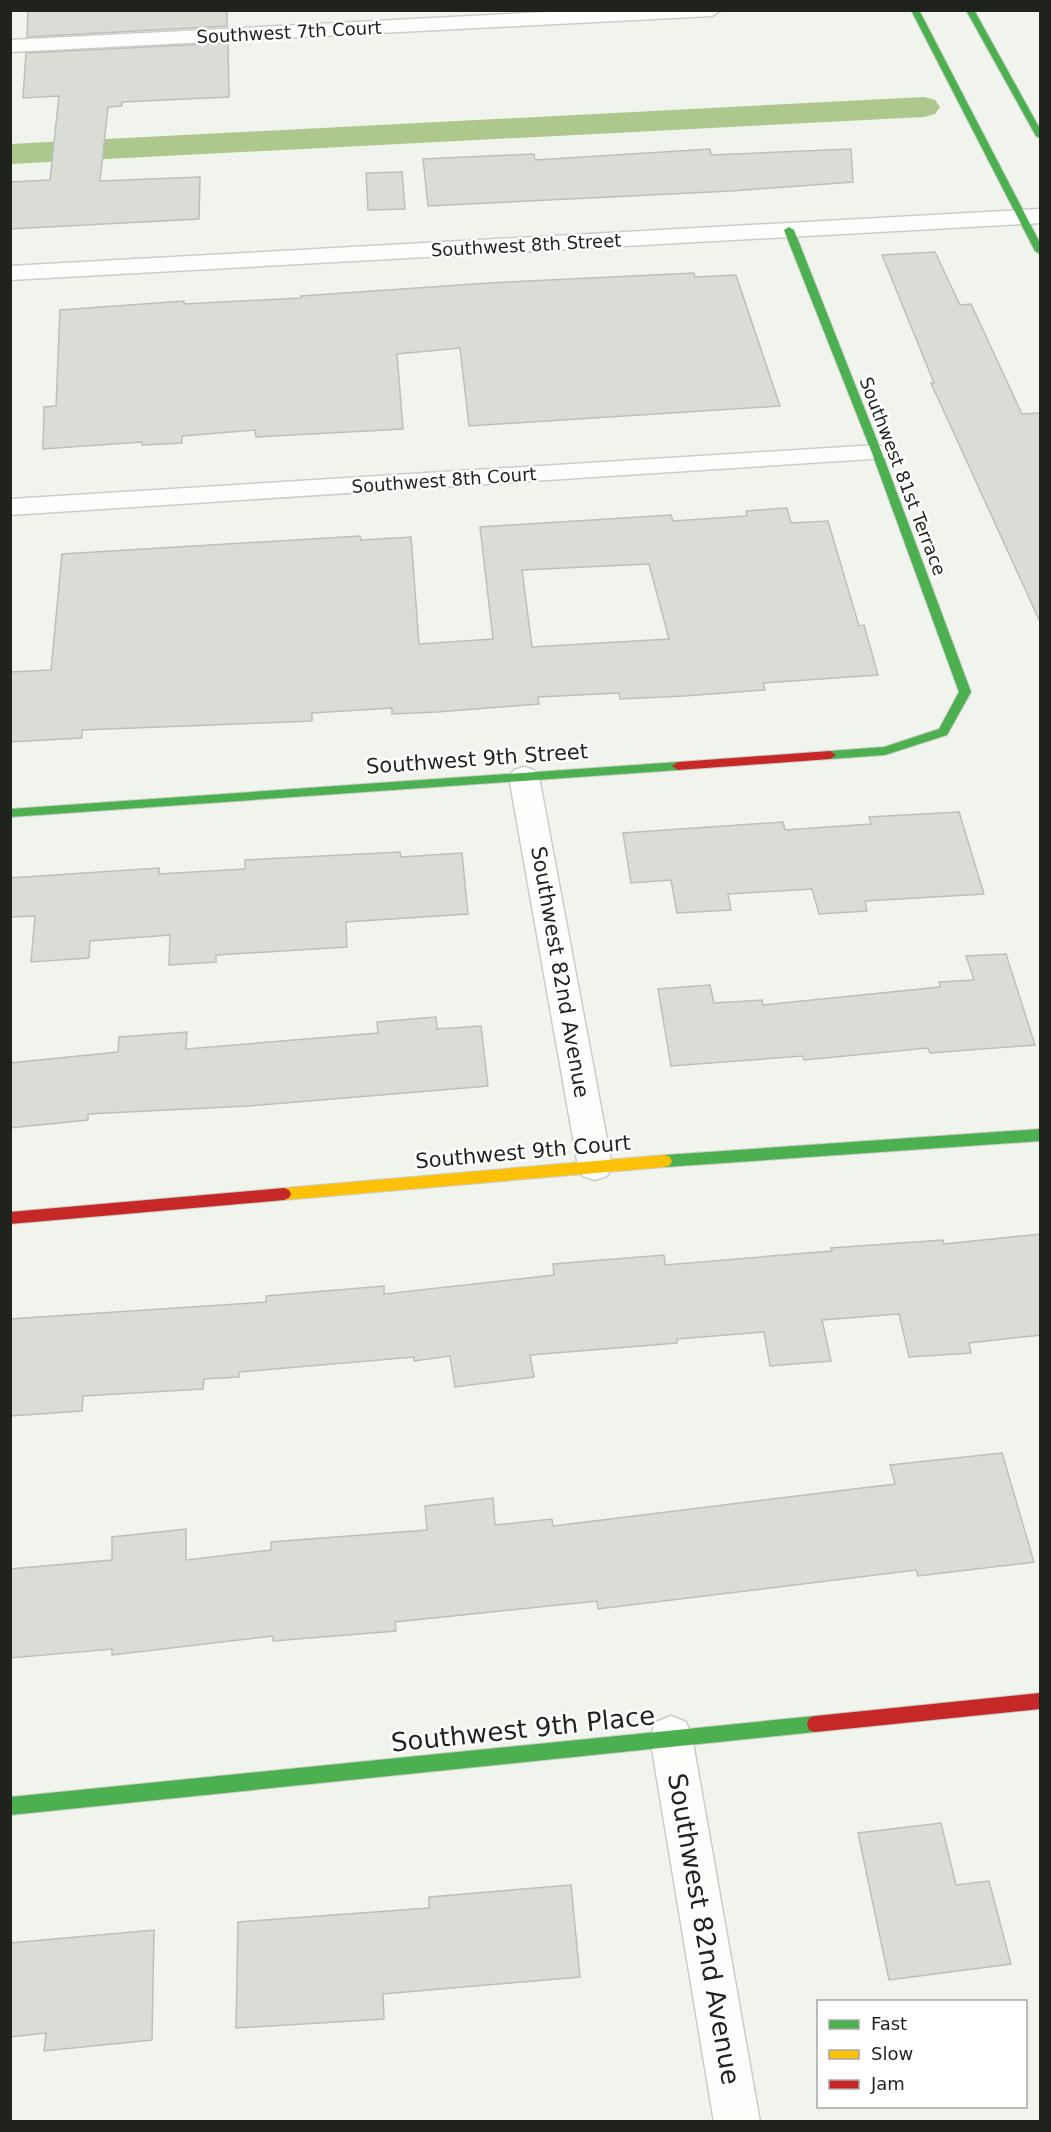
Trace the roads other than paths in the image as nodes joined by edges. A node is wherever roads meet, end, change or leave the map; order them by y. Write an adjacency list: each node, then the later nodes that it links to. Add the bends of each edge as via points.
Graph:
1 (712, 10): 4 (street, Southwest 7th Court)
2 (915, 10): 6 (street)
3 (970, 10): 5 (street)
4 (10, 46)
5 (1041, 136)
6 (1031, 216): 7 (street, Southwest 8th Street); 8 (street)
7 (789, 230): 9 (street, Southwest 8th Street); 10 (street, Southwest 81st Terrace)
8 (1041, 251)
9 (10, 273)
10 (877, 453): 11 (street, Southwest 8th Court); 12 (street, Southwest 81st Terrace, via 965,692)
11 (10, 507)
12 (943, 732): 13 (street, Southwest 9th Street, via 885,751)
13 (524, 777): 14 (street, Southwest 9th Street); 16 (street, Southwest 82nd Avenue)
14 (10, 813)
15 (1041, 1135): 16 (street, Southwest 9th Court)
16 (595, 1167): 17 (street, Southwest 9th Court)
17 (10, 1218)
18 (1041, 1701): 19 (street, Southwest 9th Place)
19 (670, 1737): 20 (street, Southwest 9th Place); 21 (street, Southwest 82nd Avenue)
20 (10, 1806)
21 (737, 2121)

